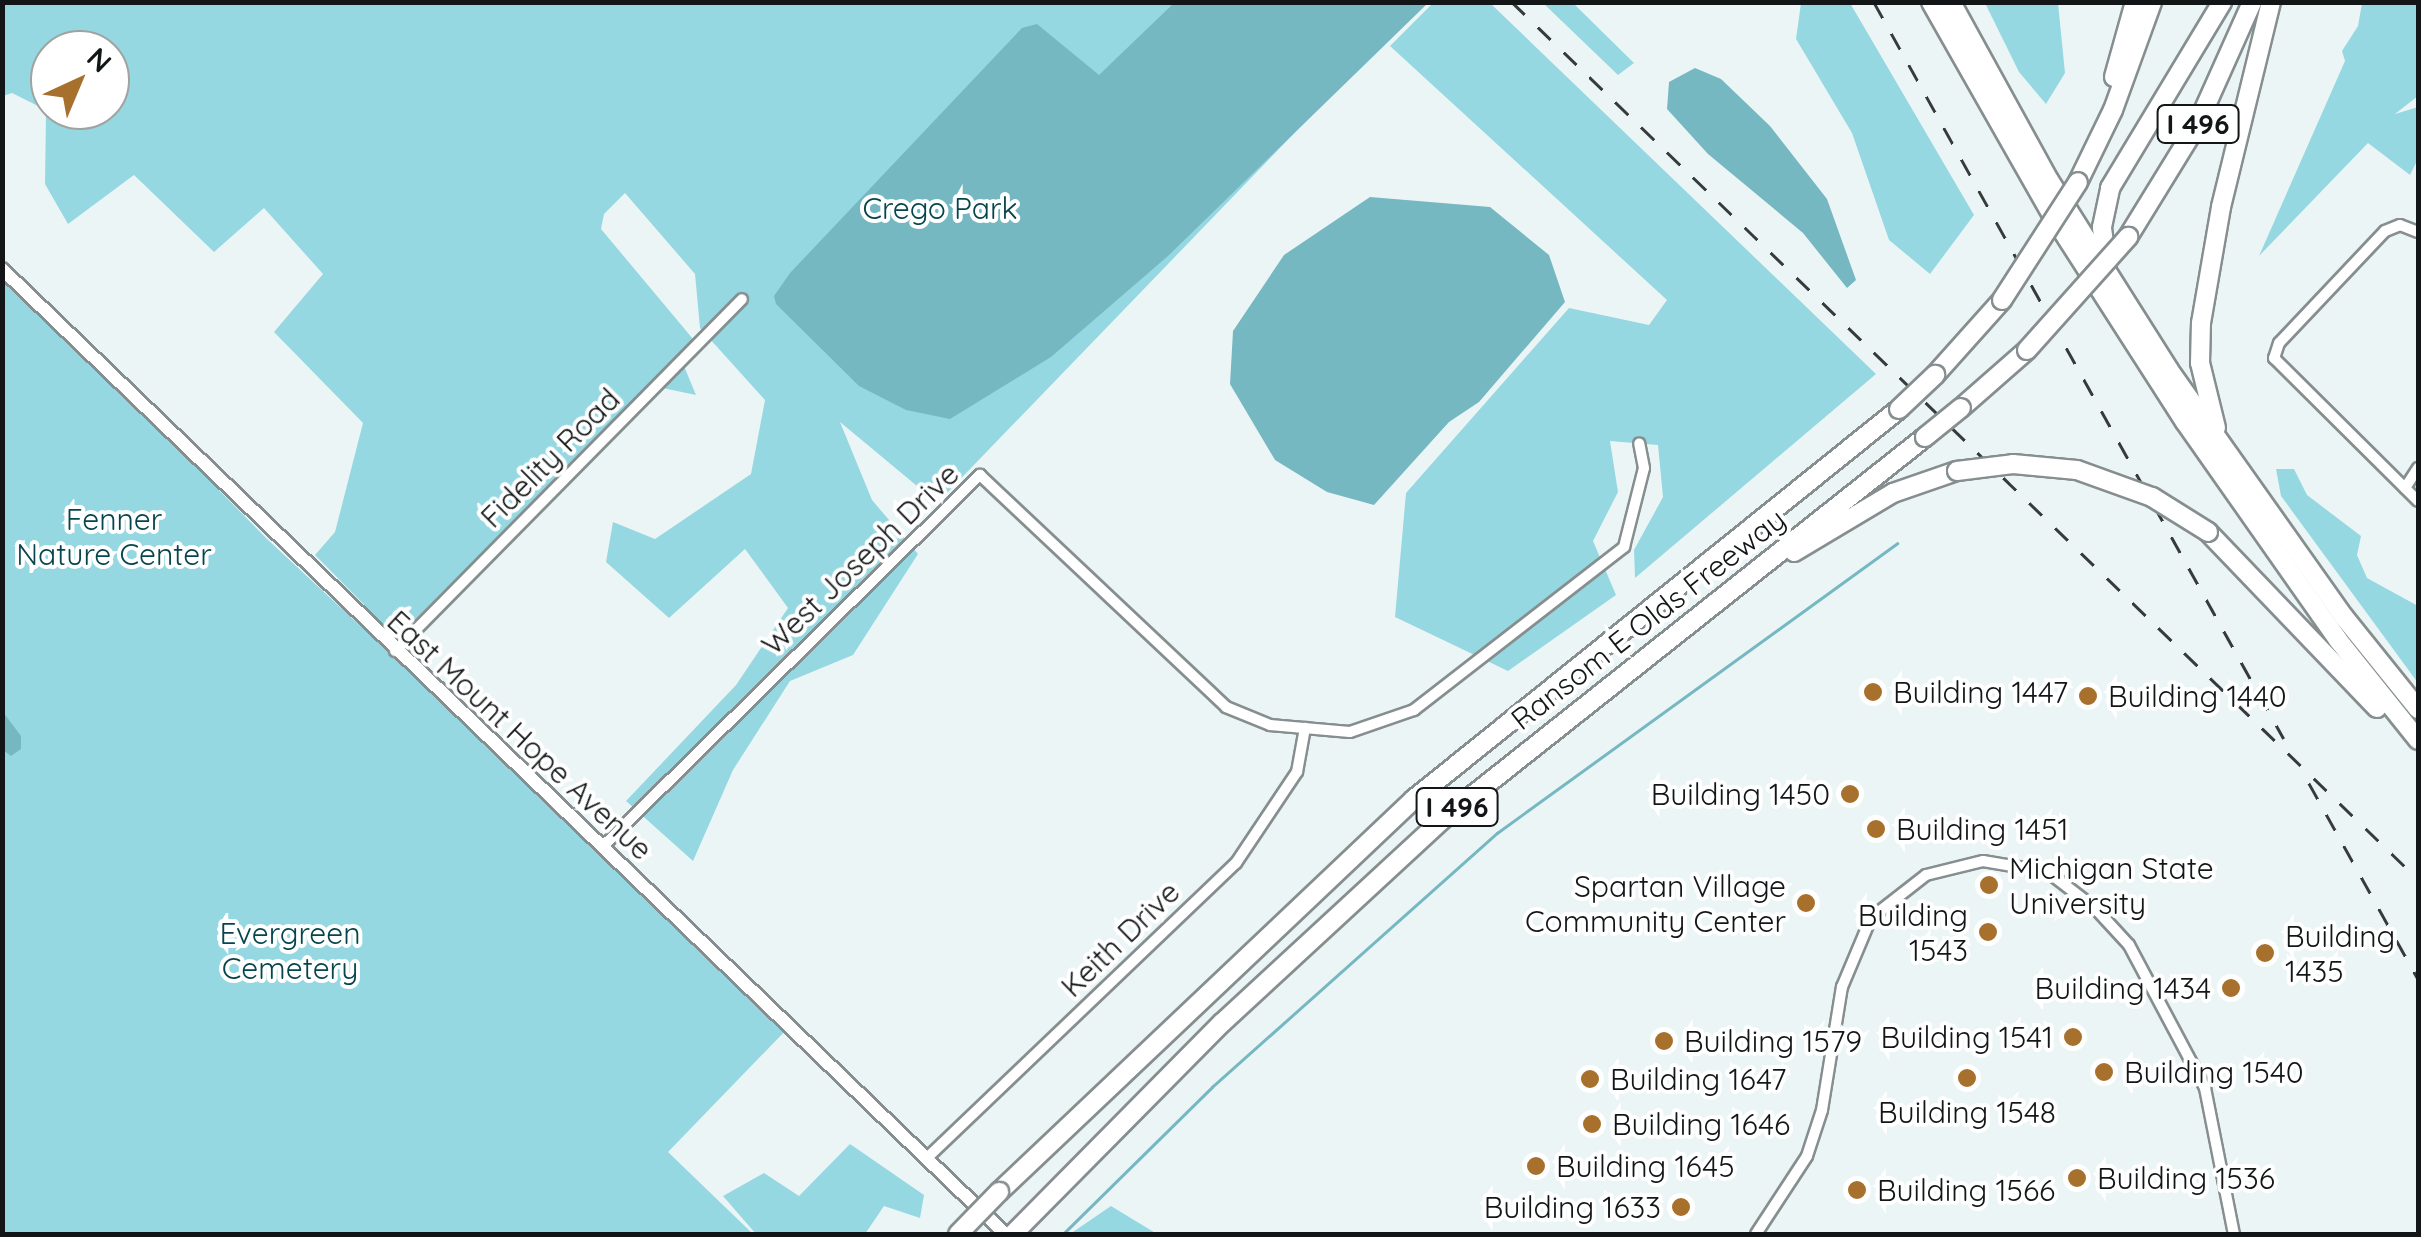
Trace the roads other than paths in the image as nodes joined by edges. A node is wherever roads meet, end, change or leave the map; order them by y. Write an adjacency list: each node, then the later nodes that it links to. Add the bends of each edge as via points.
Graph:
1 (1931, 2): 13 (highway, via 2052,215)
2 (1951, 2): 11 (highway)
3 (2134, 2): 8 (highway, Ransom E Olds Freeway / I 496)
4 (2152, 2): 8 (highway)
5 (2222, 2): 11 (highway, via 2110,188 2102,239)
6 (2252, 2): 19 (highway, Ransom E Olds Freeway / I 496, bridge, via 2198,124 2128,236 2027,350)
7 (2271, 2): 15 (highway, via 2200,322 2202,376)
8 (2078, 182): 28 (highway, Ransom E Olds Freeway / I 496, bridge, via 2002,300 1936,375 1414,799)
9 (2418, 232): 17 (street, via 2400,225 2385,231 2278,343 2274,358)
10 (2, 269): 20 (street, East Mount Hope Avenue)
11 (2118, 292): 13 (highway)
12 (742, 299): 20 (street, Fidelity Road)
13 (2192, 418): 15 (highway); 23 (highway, via 2338,640)
14 (1638, 443): 22 (street, via 1644,468 1637,512 1624,547 1610,560 1414,710 1368,731)
15 (2220, 443): 21 (highway)
16 (2418, 468): 17 (street)
17 (2405, 488): 18 (street)
18 (2418, 501)
19 (1713, 602): 24 (highway, bridge, via 1878,500 1957,471 2013,464 2076,470 2152,497 2208,532); 27 (highway, Ransom E Olds Freeway / I 496, via 1389,867)
20 (395, 651): 25 (street, East Mount Hope Avenue)
21 (2418, 709)
22 (1305, 728): 25 (street, West Joseph Drive, via 1270,724 1226,707 980,475); 26 (street, Keith Drive, via 1297,772 1236,863)
23 (2418, 740)
24 (2418, 752)
25 (603, 846): 26 (street, East Mount Hope Avenue)
26 (927, 1158): 29 (street, East Mount Hope Avenue)
27 (1020, 1228)
28 (958, 1234)
29 (1005, 1234)
30 (1756, 1234): 31 (street, via 1791,1187 1811,1144 1842,987 1870,918 1926,875 1983,862 2056,877 2129,945 2204,1088)
31 (2234, 1234)

